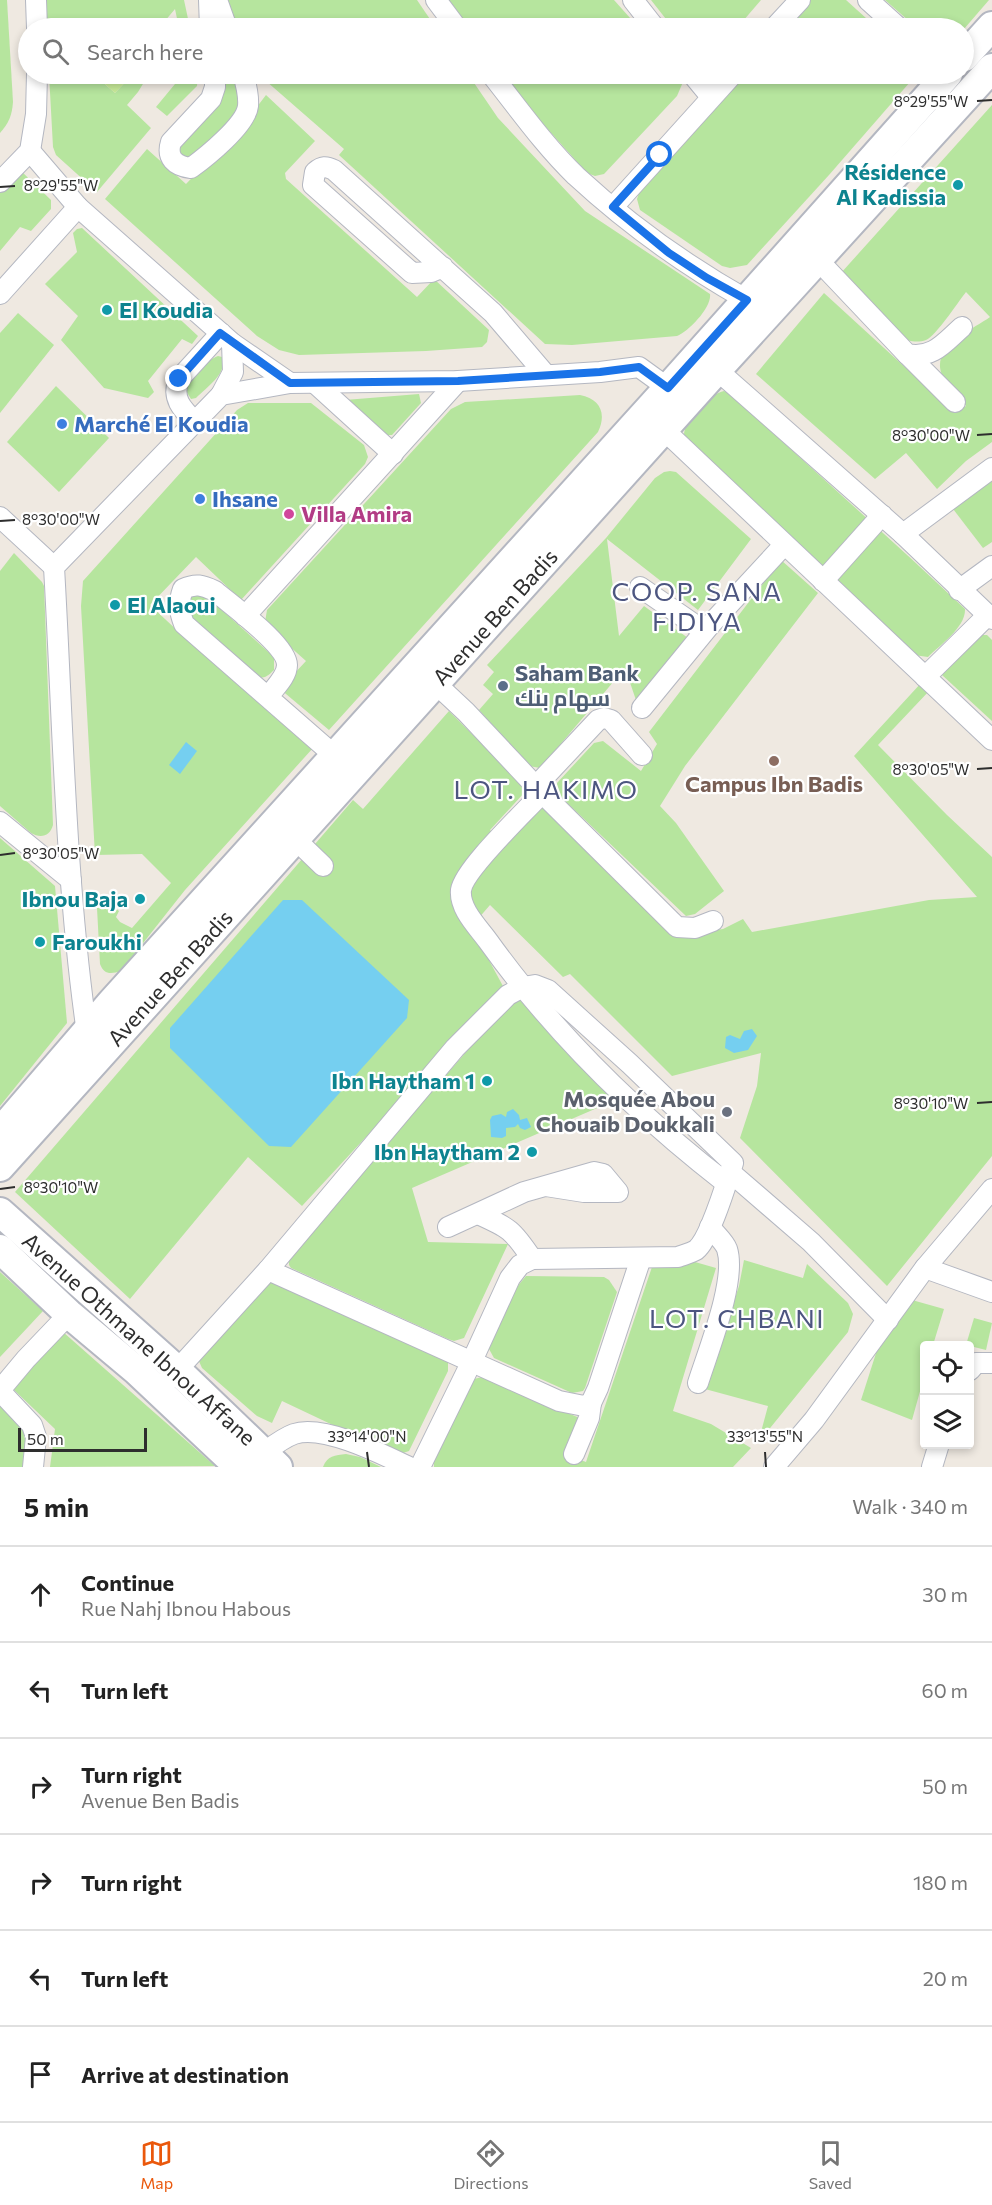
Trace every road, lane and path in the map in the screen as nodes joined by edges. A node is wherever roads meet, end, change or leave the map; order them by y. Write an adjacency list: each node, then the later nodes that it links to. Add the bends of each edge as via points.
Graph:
1 (36, 0): 8 (street)
2 (209, 0): 9 (street)
3 (217, 0): 10 (street)
4 (436, 0): 11 (street)
5 (633, 0): 12 (street)
6 (800, 0): 13 (street)
7 (868, 0): 14 (street)
8 (37, 18)
9 (210, 18)
10 (223, 18)
11 (450, 18)
12 (647, 18)
13 (783, 18)
14 (888, 18)
15 (992, 26): 16 (main road)
16 (974, 45)
17 (974, 59): 18 (street)
18 (991, 71): 19 (main road, Avenue Ben Badis)
19 (974, 75)
20 (37, 84): 29 (street)
21 (215, 84): 22 (street, via 211,99 171,142 170,156 176,165 191,168 239,123 248,108)
22 (246, 84)
23 (499, 84): 32 (street, via 561,160)
24 (700, 84): 28 (street)
25 (724, 84): 28 (street)
26 (950, 84): 36 (main road, Avenue Ben Badis)
27 (951, 84): 33 (main road, Avenue Ben Badis)
28 (711, 98): 32 (street)
29 (30, 151): 30 (street); 31 (street)
30 (0, 182)
31 (78, 207): 35 (street); 38 (street)
32 (613, 207): 36 (street, via 669,253)
33 (817, 259): 39 (street); 41 (main road, Avenue Ben Badis)
34 (443, 267): 34 (street, via 334,170 320,167 315,172 313,185 412,273); 42 (street, via 493,314)
35 (0, 294)
36 (747, 300): 40 (main road, Avenue Ben Badis)
37 (962, 327): 39 (street, via 930,354)
38 (226, 338): 44 (street); 47 (street, via 233,372); 50 (street, via 179,379 175,388 177,400)
39 (907, 354): 48 (street)
40 (688, 365): 41 (street); 46 (main road, Avenue Ben Badis)
41 (717, 370): 49 (main road, Avenue Ben Badis); 53 (street)
42 (545, 374): 43 (street); 46 (street, via 639,367)
43 (458, 381): 45 (street); 51 (street)
44 (290, 383): 45 (street); 47 (street)
45 (316, 384): 51 (street)
46 (668, 388): 49 (main road, Avenue Ben Badis)
47 (221, 396): 50 (street)
48 (955, 402)
49 (656, 419): 56 (street); 66 (main road, Avenue Ben Badis); 71 (main road, Avenue Ben Badis)
50 (195, 422): 58 (street)
51 (393, 454): 62 (street)
52 (992, 468): 55 (street)
53 (882, 515): 55 (street); 59 (street)
54 (0, 517): 58 (street)
55 (903, 534): 61 (street)
56 (784, 545): 59 (street); 64 (street)
57 (992, 566): 61 (street)
58 (54, 567): 76 (street)
59 (823, 581): 65 (street)
60 (640, 587): 64 (street, via 698,627)
61 (959, 590): 63 (street)
62 (245, 616): 67 (street, via 279,647 287,664); 67 (street, via 203,585 183,589 178,602 184,624)
63 (990, 617): 65 (street)
64 (710, 625): 68 (street)
65 (925, 677): 69 (street)
66 (435, 683): 72 (street); 74 (main road, Avenue Ben Badis)
67 (268, 698): 71 (street)
68 (642, 708)
69 (992, 740)
70 (642, 755): 72 (street, via 611,720 598,720)
71 (335, 756): 80 (main road, Avenue Ben Badis)
72 (539, 790): 77 (street, via 677,927 695,928); 79 (street, via 475,865 461,890 466,910)
73 (0, 822): 76 (street)
74 (296, 839): 75 (street); 87 (main road, Avenue Ben Badis)
75 (323, 866)
76 (71, 880): 78 (street)
77 (713, 921)
78 (79, 978): 80 (street); 82 (street)
79 (523, 987): 81 (street, via 541,986); 83 (street); 99 (street, via 508,994 455,1048)
80 (111, 1003): 82 (main road, Avenue Ben Badis)
81 (586, 1024): 83 (street); 84 (street)
82 (87, 1033): 86 (main road, Avenue Ben Badis)
83 (570, 1040): 85 (street)
84 (630, 1064): 85 (street); 88 (street, via 733,1163)
85 (614, 1086): 88 (street, via 674,1142)
86 (0, 1132)
87 (0, 1167)
88 (728, 1177): 94 (street); 102 (street, via 811,1242)
89 (546, 1186): 92 (street)
90 (992, 1189): 98 (street)
91 (0, 1212): 106 (main road, Avenue Othmane Ibnou Affane)
92 (478, 1214): 93 (street); 97 (street, via 508,1228)
93 (448, 1227)
94 (710, 1227): 96 (street, via 696,1250 678,1257); 107 (street, via 726,1247 730,1268)
95 (0, 1249): 101 (main road, Avenue Othmane Ibnou Affane)
96 (641, 1258): 97 (street); 110 (street)
97 (532, 1259): 103 (street, via 520,1265 510,1278)
98 (926, 1268): 100 (street); 102 (street)
99 (268, 1270): 103 (street); 106 (street)
100 (992, 1292)
101 (69, 1314): 108 (street); 109 (main road, Avenue Othmane Ibnou Affane)
102 (888, 1320): 117 (street)
103 (472, 1361): 110 (street, via 559,1401 584,1406); 116 (street)
104 (992, 1363): 105 (street)
105 (974, 1365)
106 (177, 1370): 109 (street); 113 (main road, Avenue Othmane Ibnou Affane)
107 (698, 1383)
108 (0, 1390): 114 (street, via 32,1425 36,1437)
109 (158, 1390): 113 (main road, Avenue Othmane Ibnou Affane)
110 (591, 1403): 112 (street)
111 (937, 1449): 118 (street)
112 (574, 1454)
113 (256, 1464): 115 (street, via 295,1434 314,1432 370,1449)
114 (33, 1467)
115 (408, 1467)
116 (420, 1467)
117 (774, 1467)
118 (932, 1467)

